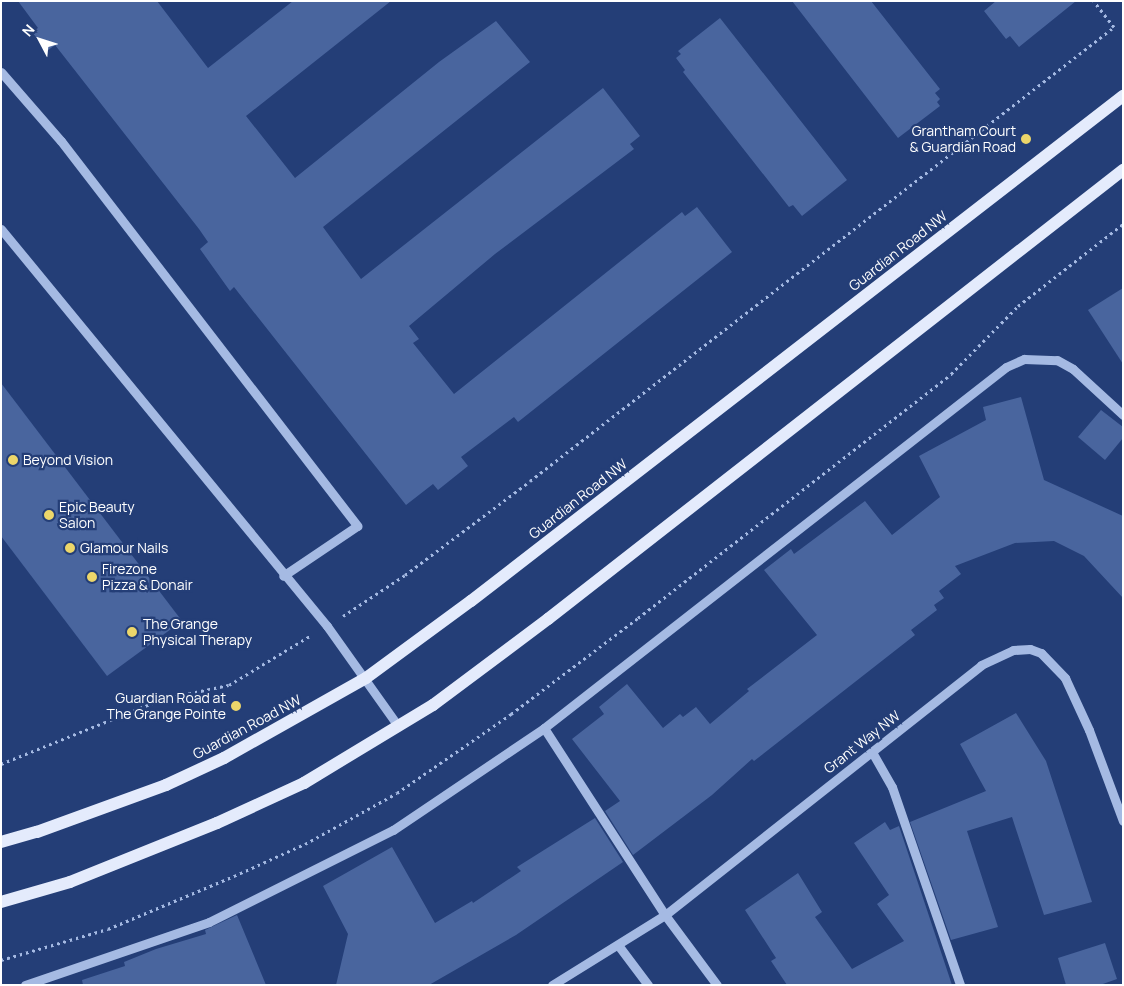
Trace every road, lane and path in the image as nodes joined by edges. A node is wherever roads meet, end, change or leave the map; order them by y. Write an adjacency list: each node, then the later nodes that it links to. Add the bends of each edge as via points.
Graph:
1 (1094, 1): 9 (path, via 1114,27 530,481 405,576)
2 (1, 72): 8 (street, via 61,141 357,526)
3 (1123, 96): 10 (main road, Guardian Road NW, via 471,601)
4 (1123, 170): 11 (main road, via 548,619 433,705)
5 (1123, 224): 20 (path, via 1018,306 943,380 630,624 511,714 397,793 305,844 225,880 108,929)
6 (1, 228): 8 (street)
7 (1123, 415): 12 (street, via 1073,369 1058,360 1024,359 1006,367)
8 (283, 576): 9 (street)
9 (327, 626): 10 (street); 14 (path, via 229,685 163,699)
10 (366, 678): 11 (street); 16 (main road, Guardian Road NW, via 224,758 166,785)
11 (398, 726): 17 (main road, via 304,783 218,823 70,882)
12 (544, 728): 18 (street); 21 (street, via 393,830 209,922)
13 (872, 752): 15 (street, Grant Way NW, via 982,665 1012,650 1030,648 1054,663 1065,678 1089,730); 18 (street, Grant Way NW); 25 (street, via 892,787)
14 (1, 764)
15 (1123, 821)
16 (1, 842)
17 (1, 902)
18 (665, 915): 19 (street, Grant Way NW); 24 (street)
19 (618, 945): 22 (street, Grant Way NW); 23 (street)
20 (1, 960)
21 (25, 985)
22 (552, 985)
23 (648, 985)
24 (717, 985)
25 (960, 985)

